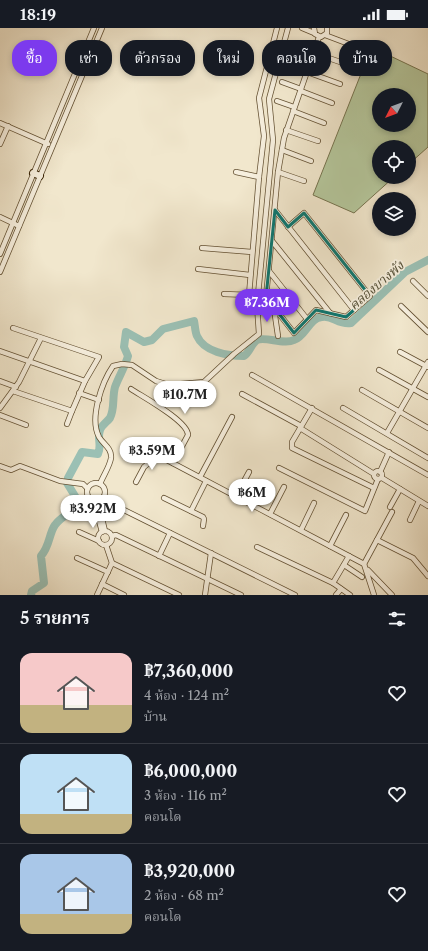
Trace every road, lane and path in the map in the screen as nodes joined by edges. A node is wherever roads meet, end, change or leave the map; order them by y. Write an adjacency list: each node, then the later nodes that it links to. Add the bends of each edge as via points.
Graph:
1 (94, 28): 25 (street)
2 (102, 28): 27 (street)
3 (277, 28): 33 (street, via 259,98 264,136)
4 (288, 28): 76 (street, via 269,99 273,140 257,305 259,334 204,382 169,385 156,381 132,365 113,366 106,377)
5 (302, 28): 7 (street)
6 (327, 28): 8 (street)
7 (314, 30): 9 (street)
8 (325, 35): 9 (street); 11 (street)
9 (319, 36): 10 (street)
10 (318, 40)
11 (339, 40)
12 (305, 76): 16 (street)
13 (320, 76): 15 (street)
14 (282, 82): 16 (street)
15 (340, 84)
16 (301, 90): 18 (street); 19 (street)
17 (277, 101): 19 (street)
18 (332, 103)
19 (294, 109): 21 (street); 23 (street)
20 (0, 123): 22 (street)
21 (324, 123)
22 (8, 126): 25 (street); 26 (street)
23 (286, 130): 24 (street); 28 (street)
24 (318, 142)
25 (46, 143): 27 (street); 32 (street)
26 (0, 144)
27 (52, 146): 32 (street)
28 (282, 150): 29 (street); 31 (street)
29 (311, 161)
30 (236, 172): 33 (street)
31 (278, 172): 34 (street); 35 (street)
32 (36, 174): 37 (street); 38 (street)
33 (259, 177): 42 (street)
34 (304, 181)
35 (275, 210): 39 (street); 40 (street)
36 (0, 217): 37 (street)
37 (13, 223): 38 (street); 43 (street)
38 (19, 226): 44 (street)
39 (288, 227): 54 (street); 54 (street, via 304,213 309,219 370,296)
40 (272, 241): 46 (street); 55 (street)
41 (202, 248): 42 (street)
42 (252, 252): 48 (street)
43 (0, 254)
44 (2, 261): 47 (street)
45 (198, 269): 48 (street)
46 (269, 271): 53 (street, via 266,297); 56 (street)
47 (0, 272)
48 (250, 274): 50 (street, via 249,296)
49 (413, 281): 51 (street)
50 (224, 294)
51 (428, 296)
52 (401, 306): 58 (street)
53 (273, 307): 56 (street, via 294,333); 59 (street)
54 (354, 310): 55 (street, via 346,317)
55 (330, 313): 56 (street, via 316,310)
56 (307, 319)
57 (13, 328): 60 (street)
58 (428, 332)
59 (278, 336)
60 (41, 338): 63 (street); 68 (street, via 100,357)
61 (0, 351): 63 (street)
62 (400, 352): 64 (street)
63 (29, 362): 68 (street); 69 (street)
64 (427, 365): 71 (street)
65 (379, 370): 71 (street)
66 (252, 375): 78 (street)
67 (0, 381): 69 (street)
68 (85, 381): 73 (street)
69 (15, 389): 77 (street); 81 (street)
70 (131, 389): 93 (street, via 180,421 187,430 188,435)
71 (413, 389): 75 (street); 80 (street)
72 (362, 390): 80 (street)
73 (80, 393): 76 (street); 81 (street)
74 (242, 394): 86 (street)
75 (428, 397)
76 (99, 400): 104 (street, via 95,416 97,431 110,449 111,458)
77 (0, 408)
78 (312, 408): 86 (street); 90 (street)
79 (343, 408): 88 (street)
80 (399, 410): 87 (street); 88 (street)
81 (72, 411): 84 (street)
82 (0, 415): 85 (street)
83 (232, 418): 100 (street)
84 (67, 424)
85 (26, 425)
86 (300, 427): 98 (street); 107 (street, via 292,449)
87 (428, 428)
88 (387, 433): 92 (street)
89 (146, 449): 91 (street)
90 (389, 452): 97 (street); 99 (street)
91 (156, 454): 93 (street); 103 (street, via 144,467)
92 (428, 458)
93 (173, 463): 100 (street)
94 (0, 466): 106 (street, via 11,470 20,466 64,482 83,484)
95 (279, 468): 107 (street, via 365,511)
96 (249, 472): 109 (street)
97 (380, 472): 98 (street); 101 (street)
98 (374, 474): 101 (street)
99 (428, 476)
100 (200, 477): 102 (street)
101 (380, 478): 107 (street); 108 (street)
102 (206, 480): 109 (street); 116 (street)
103 (136, 482)
104 (100, 484): 106 (street, via 91,484); 112 (street, via 105,492 102,499)
105 (284, 487): 117 (street)
106 (87, 488): 112 (street, via 87,497)
107 (374, 488)
108 (400, 489): 111 (street); 126 (street)
109 (236, 496): 117 (street)
110 (164, 498): 116 (street)
111 (419, 501): 115 (street); 119 (street)
112 (96, 502): 123 (street)
113 (314, 503): 121 (street)
114 (116, 506): 124 (street)
115 (428, 506)
116 (191, 511): 120 (street, via 204,518)
117 (270, 514): 121 (street)
118 (346, 515): 129 (street)
119 (410, 520)
120 (203, 526)
121 (300, 530): 129 (street)
122 (79, 532): 127 (street)
123 (104, 532): 125 (street); 127 (street, via 98,537)
124 (170, 533): 131 (street); 132 (street)
125 (112, 536): 128 (street); 132 (street, via 116,535)
126 (377, 540): 137 (street); 139 (street, via 413,558)
127 (99, 541): 128 (street)
128 (106, 545): 135 (street)
129 (330, 546): 133 (street)
130 (257, 547): 142 (street)
131 (211, 553): 141 (street); 150 (street)
132 (159, 556): 141 (street)
133 (349, 556): 136 (street); 137 (street)
134 (77, 558): 138 (street)
135 (112, 563): 138 (street); 147 (street)
136 (344, 565): 140 (street); 142 (street)
137 (365, 566): 153 (street); 154 (street)
138 (108, 572): 143 (street)
139 (428, 576)
140 (362, 577)
141 (207, 579): 148 (street); 149 (street)
142 (333, 583): 144 (street)
143 (102, 584): 145 (street); 146 (street)
144 (341, 589): 151 (street); 152 (street)
145 (97, 595)
146 (124, 595)
147 (178, 595)
148 (205, 595)
149 (241, 595)
150 (295, 595)
151 (336, 595)
152 (350, 595)
153 (374, 595)
154 (392, 595)

